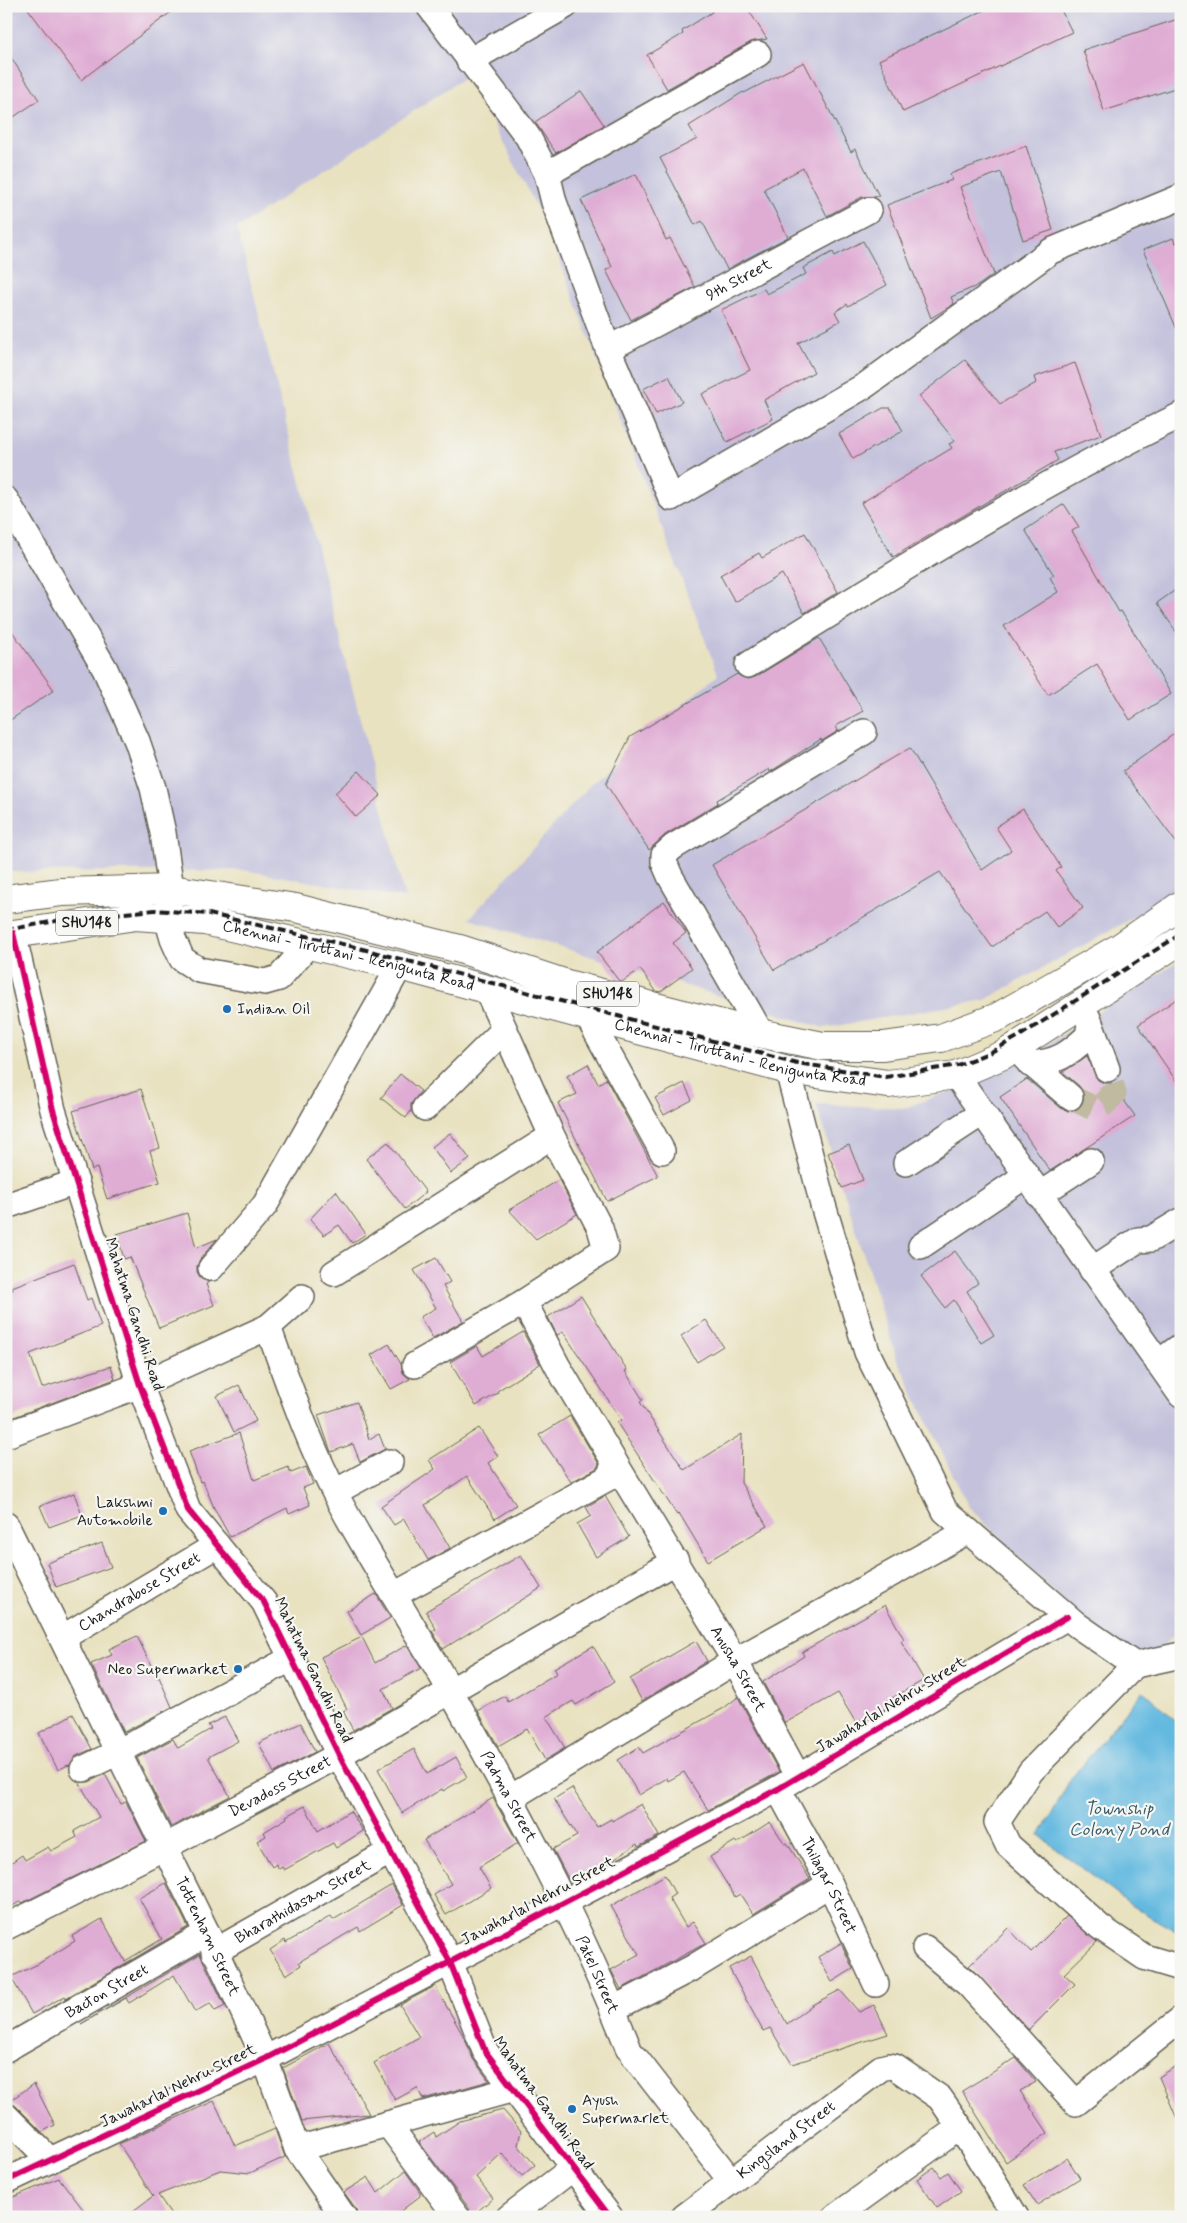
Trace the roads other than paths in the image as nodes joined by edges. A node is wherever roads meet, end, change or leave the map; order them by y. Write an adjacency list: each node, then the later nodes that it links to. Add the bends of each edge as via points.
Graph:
1 (429, 6): 4 (street)
2 (566, 6): 4 (street)
3 (758, 54): 5 (street)
4 (469, 61): 5 (street, via 528,137)
5 (548, 174): 8 (street, via 554,202)
6 (1181, 197): 8 (street, via 1051,251 866,384 671,498)
7 (869, 210): 8 (street, 9th Street)
8 (608, 349)
9 (1181, 415): 11 (street, via 1116,447 901,569)
10 (6, 500): 13 (street, via 105,669 137,742 153,788)
11 (748, 665)
12 (864, 732): 25 (street, via 664,855 670,876)
13 (171, 889): 14 (highway, Chennai - Tiruttani - Renigunta Road / SHU148, via 61,892); 16 (street); 25 (highway, Chennai - Tiruttani - Renigunta Road / SHU148, via 296,908 460,949 567,984)
14 (6, 899)
15 (1181, 905): 25 (highway, Chennai - Tiruttani - Renigunta Road / SHU148, via 1119,948 998,1017 941,1038 883,1046 823,1046)
16 (167, 918): 17 (highway, Chennai - Tiruttani - Renigunta Road / SHU148, via 136,916); 19 (highway, Chennai - Tiruttani - Renigunta Road / SHU148, via 205,921); 19 (street, via 182,959 199,970 220,975 265,982 279,978)
17 (10, 934): 37 (street, Mahatma Gandhi Road, via 53,1110)
18 (1181, 940): 22 (highway, Chennai - Tiruttani - Renigunta Road / SHU148)
19 (308, 945): 20 (highway, Chennai - Tiruttani - Renigunta Road / SHU148)
20 (400, 966): 21 (highway, Chennai - Tiruttani - Renigunta Road / SHU148); 42 (street, via 265,1205)
21 (487, 990): 23 (highway, Chennai - Tiruttani - Renigunta Road / SHU148); 24 (street)
22 (1086, 1014): 26 (highway, Chennai - Tiruttani - Renigunta Road / SHU148); 27 (street)
23 (588, 1017): 28 (highway, Chennai - Tiruttani - Renigunta Road / SHU148); 34 (street)
24 (504, 1030): 31 (street); 33 (street)
25 (761, 1033)
26 (1022, 1056): 29 (highway, Chennai - Tiruttani - Renigunta Road / SHU148, via 1003,1055); 30 (street)
27 (1107, 1069)
28 (788, 1070): 29 (highway, Chennai - Tiruttani - Renigunta Road / SHU148, via 888,1084); 58 (street, via 866,1352 945,1511)
29 (956, 1075): 32 (street)
30 (1070, 1097)
31 (425, 1108)
32 (982, 1113): 36 (street); 38 (street)
33 (552, 1136): 44 (street); 46 (street, via 600,1228 606,1249)
34 (662, 1152)
35 (1091, 1160): 38 (street)
36 (906, 1163)
37 (76, 1182): 39 (street); 51 (street, Mahatma Gandhi Road)
38 (1032, 1185): 41 (street); 43 (street)
39 (6, 1206)
40 (1181, 1220): 43 (street, via 1150,1239 1138,1240)
41 (921, 1246)
42 (211, 1268)
43 (1092, 1270): 49 (street)
44 (334, 1273)
45 (302, 1297): 47 (street)
46 (524, 1302): 50 (street); 55 (street, Anusha Street)
47 (268, 1327): 51 (street); 56 (street, Padma Street, via 302,1423)
48 (1181, 1346): 49 (street)
49 (1158, 1362): 52 (street)
50 (415, 1365)
51 (140, 1385): 53 (street); 59 (street, Mahatma Gandhi Road, via 188,1510)
52 (1181, 1395)
53 (6, 1435)
54 (390, 1462): 56 (street)
55 (615, 1463): 60 (street, Anusha Street); 61 (street, via 608,1478)
56 (335, 1492): 61 (street, Padma Street)
57 (6, 1525): 63 (street, Tottenham Street)
58 (968, 1531): 62 (street); 66 (street)
59 (217, 1545): 63 (street, Chandrabose Street); 65 (street, Mahatma Gandhi Road, via 264,1602)
60 (676, 1561): 66 (street, Anusha Street); 68 (street, Devadoss Street)
61 (394, 1595): 68 (street, Padma Street)
62 (1066, 1617): 67 (street); 72 (street, Jawaharlal Nehru Street)
63 (62, 1638): 69 (street, Tottenham Street)
64 (1181, 1655): 67 (street)
65 (292, 1658): 69 (street); 70 (street, Mahatma Gandhi Road)
66 (735, 1660): 72 (street, Anusha Street); 73 (street)
67 (1135, 1665): 82 (street, via 1031,1771 997,1822 1008,1845 1100,1927 1144,1957)
68 (451, 1691): 70 (street, Devadoss Street); 73 (street, Padma Street)
69 (118, 1752): 71 (street); 74 (street, Tottenham Street)
70 (339, 1755): 74 (street, Devadoss Street); 75 (street, Mahatma Gandhi Road)
71 (83, 1769)
72 (788, 1783): 76 (street, Thilagar Street); 77 (street, Jawaharlal Nehru Street)
73 (510, 1799): 77 (street, Padma Street)
74 (164, 1847): 78 (street, Devadoss Street); 79 (street, Tottenham Street)
75 (391, 1851): 79 (street, Bharathidasan Street); 81 (street, Mahatma Gandhi Road)
76 (830, 1884): 83 (street, Thilagar Street); 84 (street, via 694,1967)
77 (564, 1902): 81 (street, Jawaharlal Nehru Street); 84 (street, Patel Street)
78 (6, 1926)
79 (211, 1943): 86 (street, Bacton Street); 87 (street, Tottenham Street)
80 (925, 1948): 85 (street, via 969,1985 1076,2103)
81 (450, 1962): 87 (street, Jawaharlal Nehru Street); 88 (street, Mahatma Gandhi Road, via 485,2052)
82 (1181, 1968)
83 (876, 1984)
84 (613, 2009): 96 (street, Patel Street, via 631,2051)
85 (1181, 2019)
86 (6, 2049)
87 (265, 2059): 92 (street, Tottenham Street); 93 (street, Jawaharlal Nehru Street)
88 (514, 2089): 90 (street); 94 (street, Mahatma Gandhi Road)
89 (6, 2116): 93 (street)
90 (388, 2124): 92 (street); 99 (street)
91 (960, 2127): 96 (street, Kingsland Street, via 940,2098 889,2066 881,2068); 97 (street); 103 (street)
92 (297, 2149): 98 (street, Tottenham Street)
93 (50, 2160): 95 (street, Jawaharlal Nehru Street)
94 (573, 2168): 100 (street); 101 (street, Mahatma Gandhi Road)
95 (6, 2181)
96 (731, 2182): 102 (street, Kingsland Street)
97 (1011, 2215)
98 (344, 2217)
99 (457, 2217)
100 (510, 2217)
101 (610, 2217)
102 (684, 2217)
103 (835, 2217)

